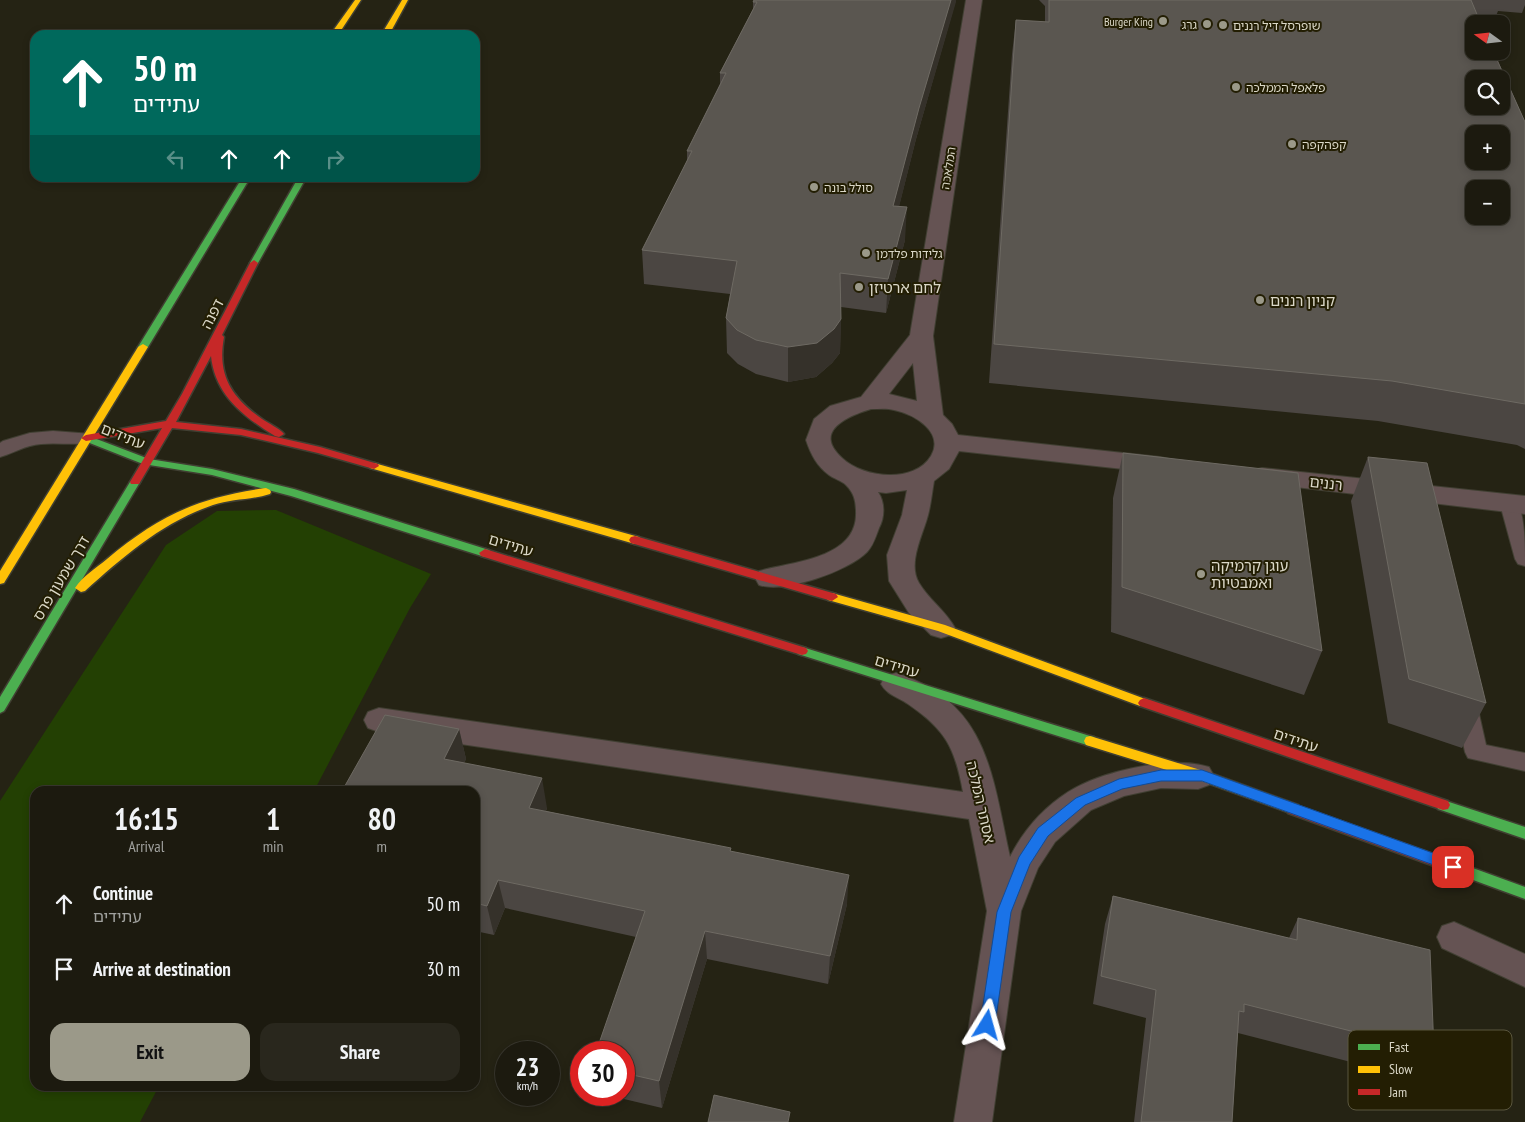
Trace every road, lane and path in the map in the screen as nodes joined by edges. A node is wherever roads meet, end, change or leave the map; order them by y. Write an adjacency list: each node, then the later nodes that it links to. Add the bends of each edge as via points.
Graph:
1 (358, 0): 4 (street)
2 (405, 0): 5 (street)
3 (974, 0): 9 (street, המלאכה)
4 (337, 30)
5 (388, 30)
6 (244, 182): 13 (street)
7 (300, 182): 8 (street, דפנה, via 264,243)
8 (220, 332): 12 (street, דפנה); 15 (street, via 216,359 232,401 257,421)
9 (921, 336): 10 (street, המלאכה); 11 (street, המלאכה)
10 (870, 402): 11 (street, via 892,402); 21 (street, via 832,415 819,433 819,449 828,463)
11 (931, 417): 14 (street, via 942,429)
12 (169, 424): 13 (street, עתידים); 15 (street, עתידים, via 241,432); 17 (street, דפנה)
13 (86, 438): 16 (lane, via 37,438); 17 (street, עתידים); 26 (street)
14 (947, 442): 18 (street); 20 (street, via 945,455 937,468)
15 (305, 447): 25 (street, עתידים)
16 (0, 451)
17 (147, 462): 22 (street, עתידים, via 212,472); 27 (street, דרך שמעון פרס)
18 (1180, 467)
19 (1239, 474): 23 (street, רננים, via 1419,503)
20 (922, 477): 21 (street, via 889,484); 28 (street, via 901,555 903,581 919,606)
21 (855, 479): 25 (street, via 869,498 870,520 858,545 836,561 808,572)
22 (294, 492): 27 (street, via 249,492 192,506 147,534); 29 (street, עתידים)
23 (1518, 505): 24 (lane)
24 (1525, 559)
25 (769, 578): 28 (street, עתידים)
26 (0, 580)
27 (63, 605): 31 (street, דרך שמעון פרס)
28 (941, 628): 36 (street, עתידים, via 1194,722)
29 (880, 676): 34 (street, עתידים); 35 (street, אסתר המלכה, via 938,709 961,734 974,765)
30 (1461, 685): 33 (lane, via 1476,752)
31 (0, 708)
32 (379, 720): 35 (street)
33 (1525, 762)
34 (1202, 776): 37 (street, עתידים); 38 (street, אסתר המלכה, via 1161,775 1119,784 1080,802 1043,832 1024,862)
35 (984, 808): 38 (street, אסתר המלכה)
36 (1525, 833)
37 (1525, 893)
38 (1004, 912): 41 (street, אסתר המלכה)
39 (1454, 937): 40 (street)
40 (1525, 971)
41 (973, 1122)

